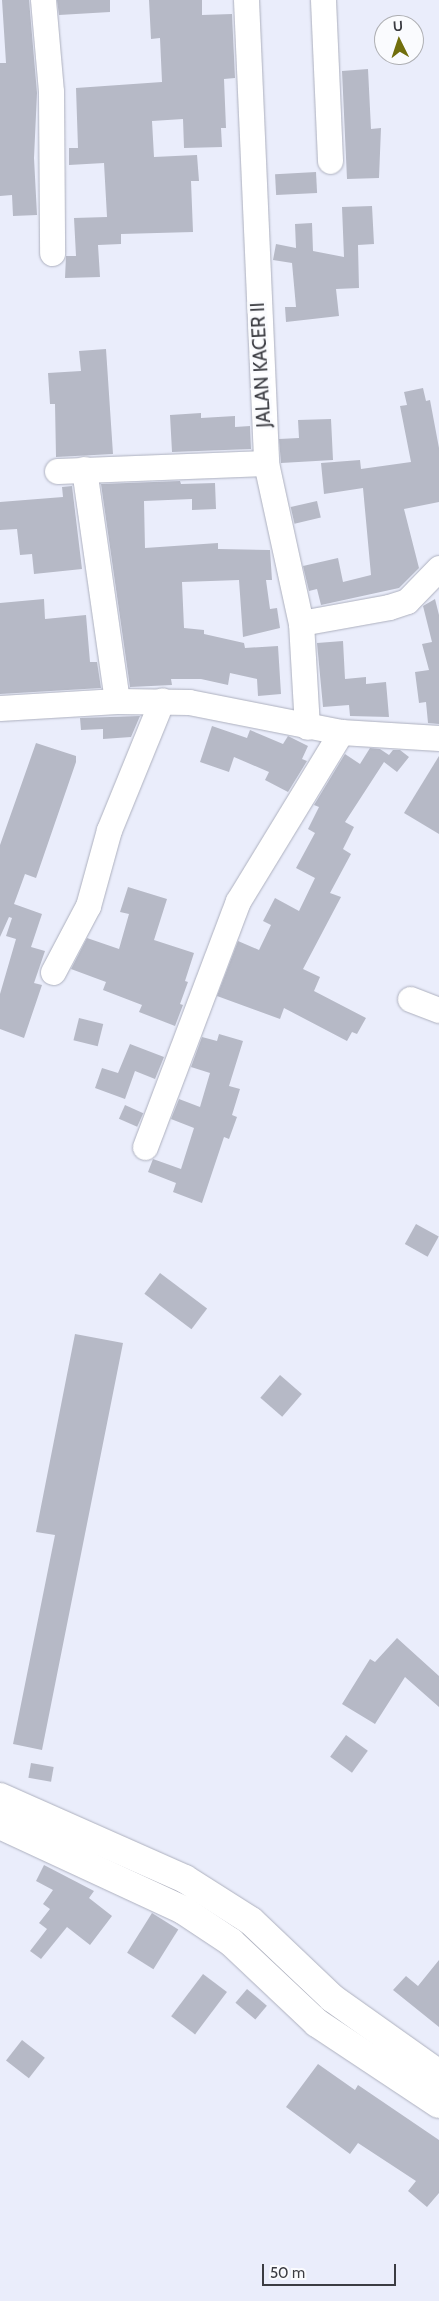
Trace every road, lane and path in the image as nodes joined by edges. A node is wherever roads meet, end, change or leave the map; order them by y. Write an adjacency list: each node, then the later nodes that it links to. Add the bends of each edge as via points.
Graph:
1 (43, 0): 5 (street, via 52,131)
2 (246, 0): 6 (street, JALAN KACER II)
3 (323, 0): 4 (street)
4 (330, 161)
5 (52, 253)
6 (266, 463): 7 (street); 10 (street, JALAN KACER II)
7 (84, 469): 8 (street); 12 (street)
8 (57, 471)
9 (439, 568): 10 (street, via 407,601 389,608)
10 (301, 624): 14 (street, JALAN KACER II)
11 (162, 700): 12 (street); 14 (street, via 189,702); 17 (street, via 109,830 88,906)
12 (117, 701): 13 (street)
13 (0, 708)
14 (306, 727): 15 (street)
15 (341, 732): 16 (street); 20 (street, via 238,901)
16 (439, 738)
17 (53, 972)
18 (410, 999): 19 (street)
19 (439, 1010)
20 (145, 1148)
21 (0, 1797): 23 (highway, via 185,1880 251,1921 332,1998)
22 (0, 1825): 24 (highway, via 183,1910 231,1942 317,2023)
23 (439, 2074)
24 (439, 2104)

